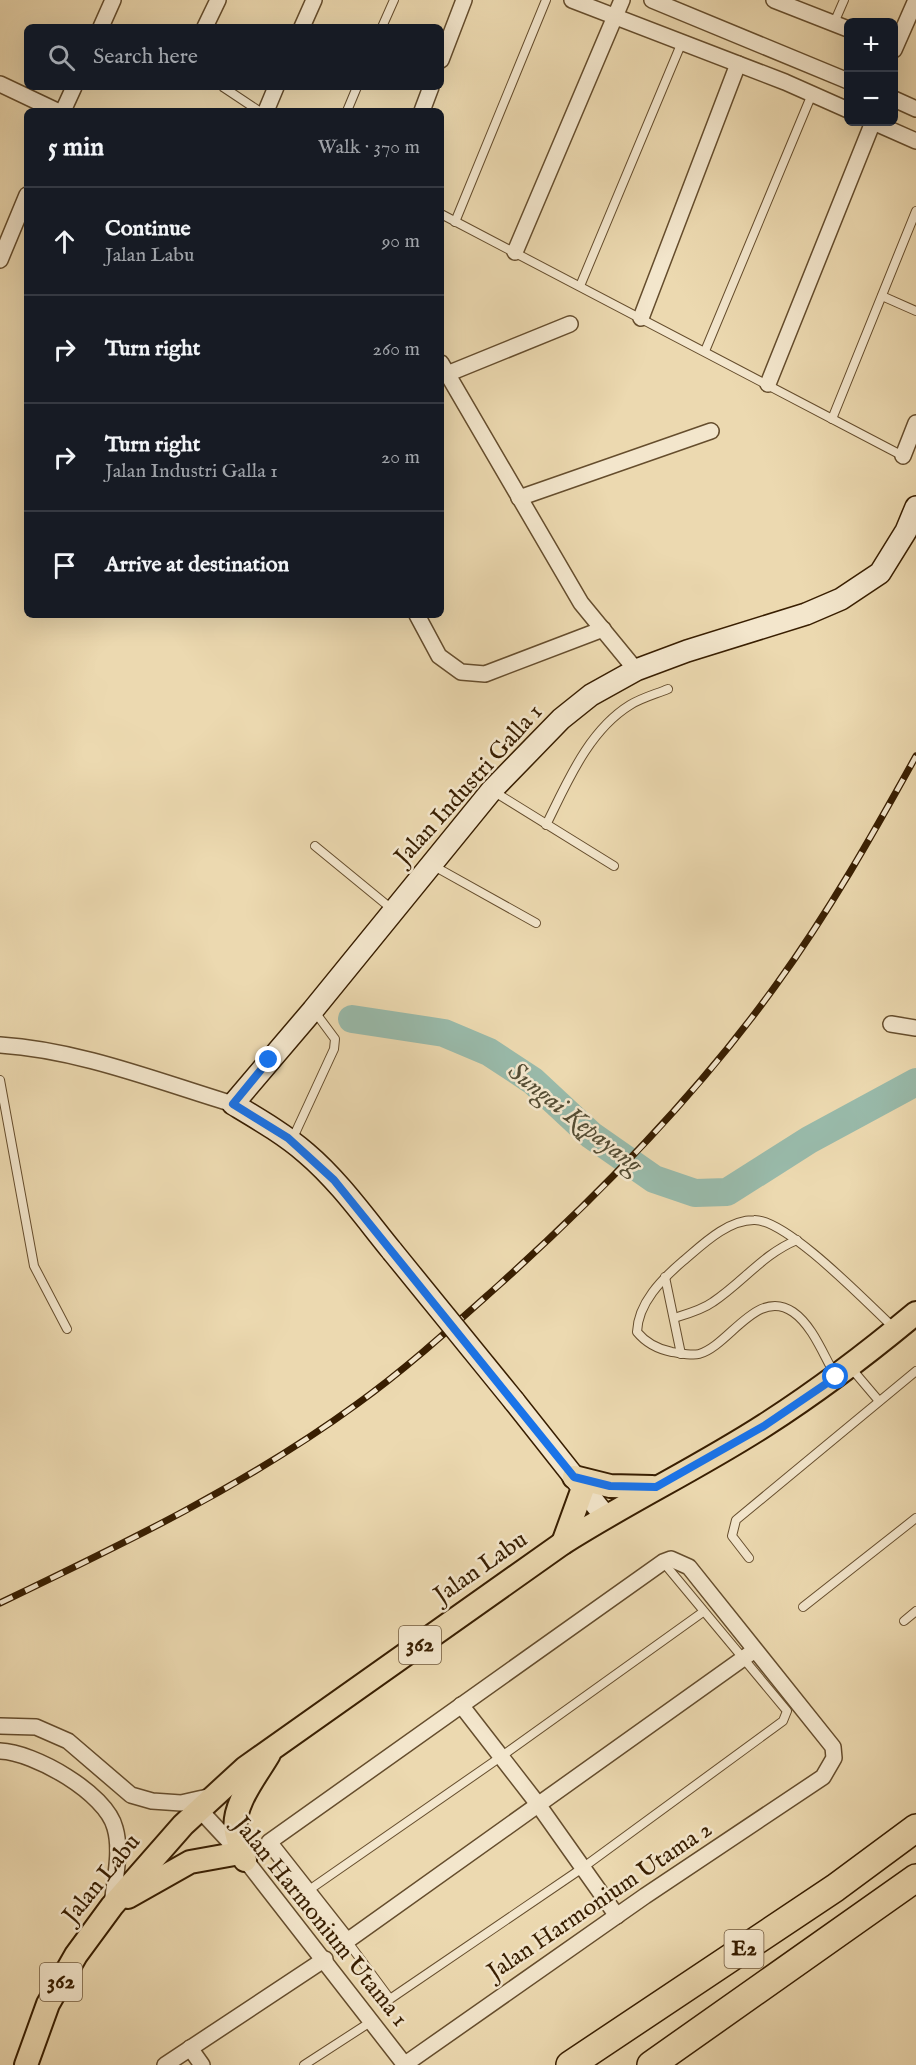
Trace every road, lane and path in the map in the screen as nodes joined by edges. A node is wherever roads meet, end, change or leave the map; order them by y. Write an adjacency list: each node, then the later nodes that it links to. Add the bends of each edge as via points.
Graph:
1 (113, 0): 14 (street)
2 (218, 0): 15 (street)
3 (314, 0): 16 (street)
4 (393, 0): 17 (lane)
5 (464, 0): 21 (street)
6 (546, 0): 46 (lane)
7 (573, 0): 13 (street)
8 (622, 0): 13 (street)
9 (652, 0): 23 (street)
10 (774, 0): 18 (street)
11 (844, 0): 18 (lane)
12 (916, 0): 19 (street)
13 (615, 17): 20 (street); 48 (street)
14 (102, 24)
15 (206, 24)
16 (304, 24)
17 (383, 24)
18 (841, 26)
19 (898, 40)
20 (682, 42): 22 (street); 49 (lane)
21 (444, 52)
22 (738, 64): 30 (street); 52 (street)
23 (844, 79)
24 (0, 84): 32 (street)
25 (73, 90): 33 (street)
26 (228, 90): 34 (lane)
27 (275, 90): 35 (street)
28 (356, 90): 36 (lane)
29 (430, 90): 37 (street)
30 (812, 94): 38 (street); 54 (lane)
31 (898, 101): 39 (street)
32 (51, 108)
33 (64, 108)
34 (255, 108)
35 (267, 108)
36 (348, 108)
37 (423, 108)
38 (844, 108)
39 (916, 109)
40 (871, 126): 56 (street)
41 (882, 126): 42 (street)
42 (916, 141)
43 (24, 202): 47 (street)
44 (916, 211): 50 (lane)
45 (444, 216): 46 (lane)
46 (455, 222): 48 (lane)
47 (2, 250)
48 (515, 252): 49 (lane)
49 (580, 286): 52 (lane)
50 (882, 296): 51 (lane); 57 (lane)
51 (916, 311)
52 (641, 318): 54 (lane)
53 (570, 324): 55 (street)
54 (705, 351): 56 (lane)
55 (444, 369): 61 (street)
56 (768, 384): 57 (lane)
57 (832, 419): 60 (lane)
58 (916, 423): 60 (street)
59 (711, 431): 61 (street)
60 (903, 456)
61 (519, 498): 64 (street, via 581,603)
62 (916, 507): 65 (main road, Jalan Industri Galla 1, via 880,573 841,600)
63 (419, 618): 64 (street, via 439,657 461,672 485,674)
64 (603, 629): 65 (street)
65 (636, 670): 67 (main road, Jalan Industri Galla 1, via 591,695 561,719)
66 (668, 689): 68 (lane, via 630,704 602,727 571,775)
67 (492, 790): 68 (lane); 70 (main road, Jalan Industri Galla 1)
68 (546, 825): 71 (lane)
69 (315, 846): 72 (lane)
70 (430, 864): 72 (main road, Jalan Industri Galla 1); 73 (lane)
71 (614, 866)
72 (393, 911): 74 (main road, Jalan Industri Galla 1)
73 (536, 922)
74 (313, 1010): 79 (main road, Jalan Industri Galla 1); 80 (lane, via 335,1039 334,1049)
75 (891, 1024): 76 (street)
76 (916, 1028)
77 (0, 1045): 79 (street, via 79,1058)
78 (0, 1080): 85 (lane, via 34,1266)
79 (233, 1104): 80 (main road)
80 (291, 1141): 91 (main road, bridge, via 334,1180)
81 (797, 1240): 82 (lane, via 767,1222 753,1220 710,1238); 84 (lane, via 751,1269 712,1303); 86 (lane)
82 (665, 1277): 84 (lane); 87 (lane, via 637,1319 637,1332 661,1350)
83 (916, 1313): 86 (main road, Jalan Labu / 362)
84 (674, 1318): 87 (lane)
85 (67, 1329)
86 (896, 1330): 89 (main road, Jalan Labu / 362)
87 (681, 1354): 89 (lane, via 698,1354 711,1348 756,1312 781,1307 801,1320)
88 (916, 1371): 90 (lane)
89 (843, 1372): 90 (lane); 92 (main road, Jalan Labu / 362, via 764,1426)
90 (879, 1401): 96 (lane, via 736,1520 732,1536)
91 (579, 1482): 92 (main road); 93 (main road); 95 (main road)
92 (656, 1487): 93 (main road, Jalan Labu / 362)
93 (605, 1516): 95 (main road, Jalan Labu / 362)
94 (916, 1518): 98 (lane)
95 (563, 1543): 105 (main road, Jalan Labu / 362)
96 (749, 1558)
97 (663, 1562): 99 (lane); 102 (street, via 671,1559 689,1567); 103 (street)
98 (803, 1607)
99 (703, 1611): 102 (lane); 107 (lane)
100 (916, 1611): 101 (lane)
101 (904, 1621)
102 (750, 1654): 109 (street); 112 (lane, via 787,1711 783,1721); 116 (street, Jalan Harmonium Utama 2, via 833,1747 834,1758 823,1777)
103 (461, 1705): 107 (street); 114 (street, via 269,1842)
104 (0, 1726): 108 (street, via 36,1727 68,1741 131,1795 152,1801)
105 (275, 1745): 108 (main road, Jalan Labu / 362); 111 (main road, via 238,1814 236,1830)
106 (0, 1751): 115 (street, via 16,1751 38,1761 92,1796 106,1812 115,1827 118,1851)
107 (502, 1756): 109 (street); 114 (lane)
108 (207, 1802): 111 (street, Jalan Harmonium Utama 1); 115 (main road, Jalan Labu / 362)
109 (537, 1803): 112 (street); 117 (street)
110 (916, 1828): 126 (highway, E2, via 835,1888)
111 (242, 1857): 115 (main road, via 211,1856 190,1862); 118 (street, Jalan Harmonium Utama 1)
112 (581, 1869): 116 (street); 117 (lane, via 390,1999)
113 (916, 1878): 127 (highway, E2)
114 (309, 1890): 117 (street)
115 (112, 1906): 121 (main road, Jalan Labu / 362, via 76,1955 48,2004)
116 (617, 1916): 125 (street, Jalan Harmonium Utama 2)
117 (347, 1941)
118 (325, 1959): 119 (street, Jalan Harmonium Utama 1); 120 (street)
119 (372, 2021): 124 (lane); 125 (street, Jalan Harmonium Utama 1)
120 (190, 2048): 122 (street); 123 (street)
121 (26, 2065)
122 (165, 2065)
123 (202, 2065)
124 (304, 2065)
125 (405, 2065)
126 (570, 2065)
127 (651, 2065)

